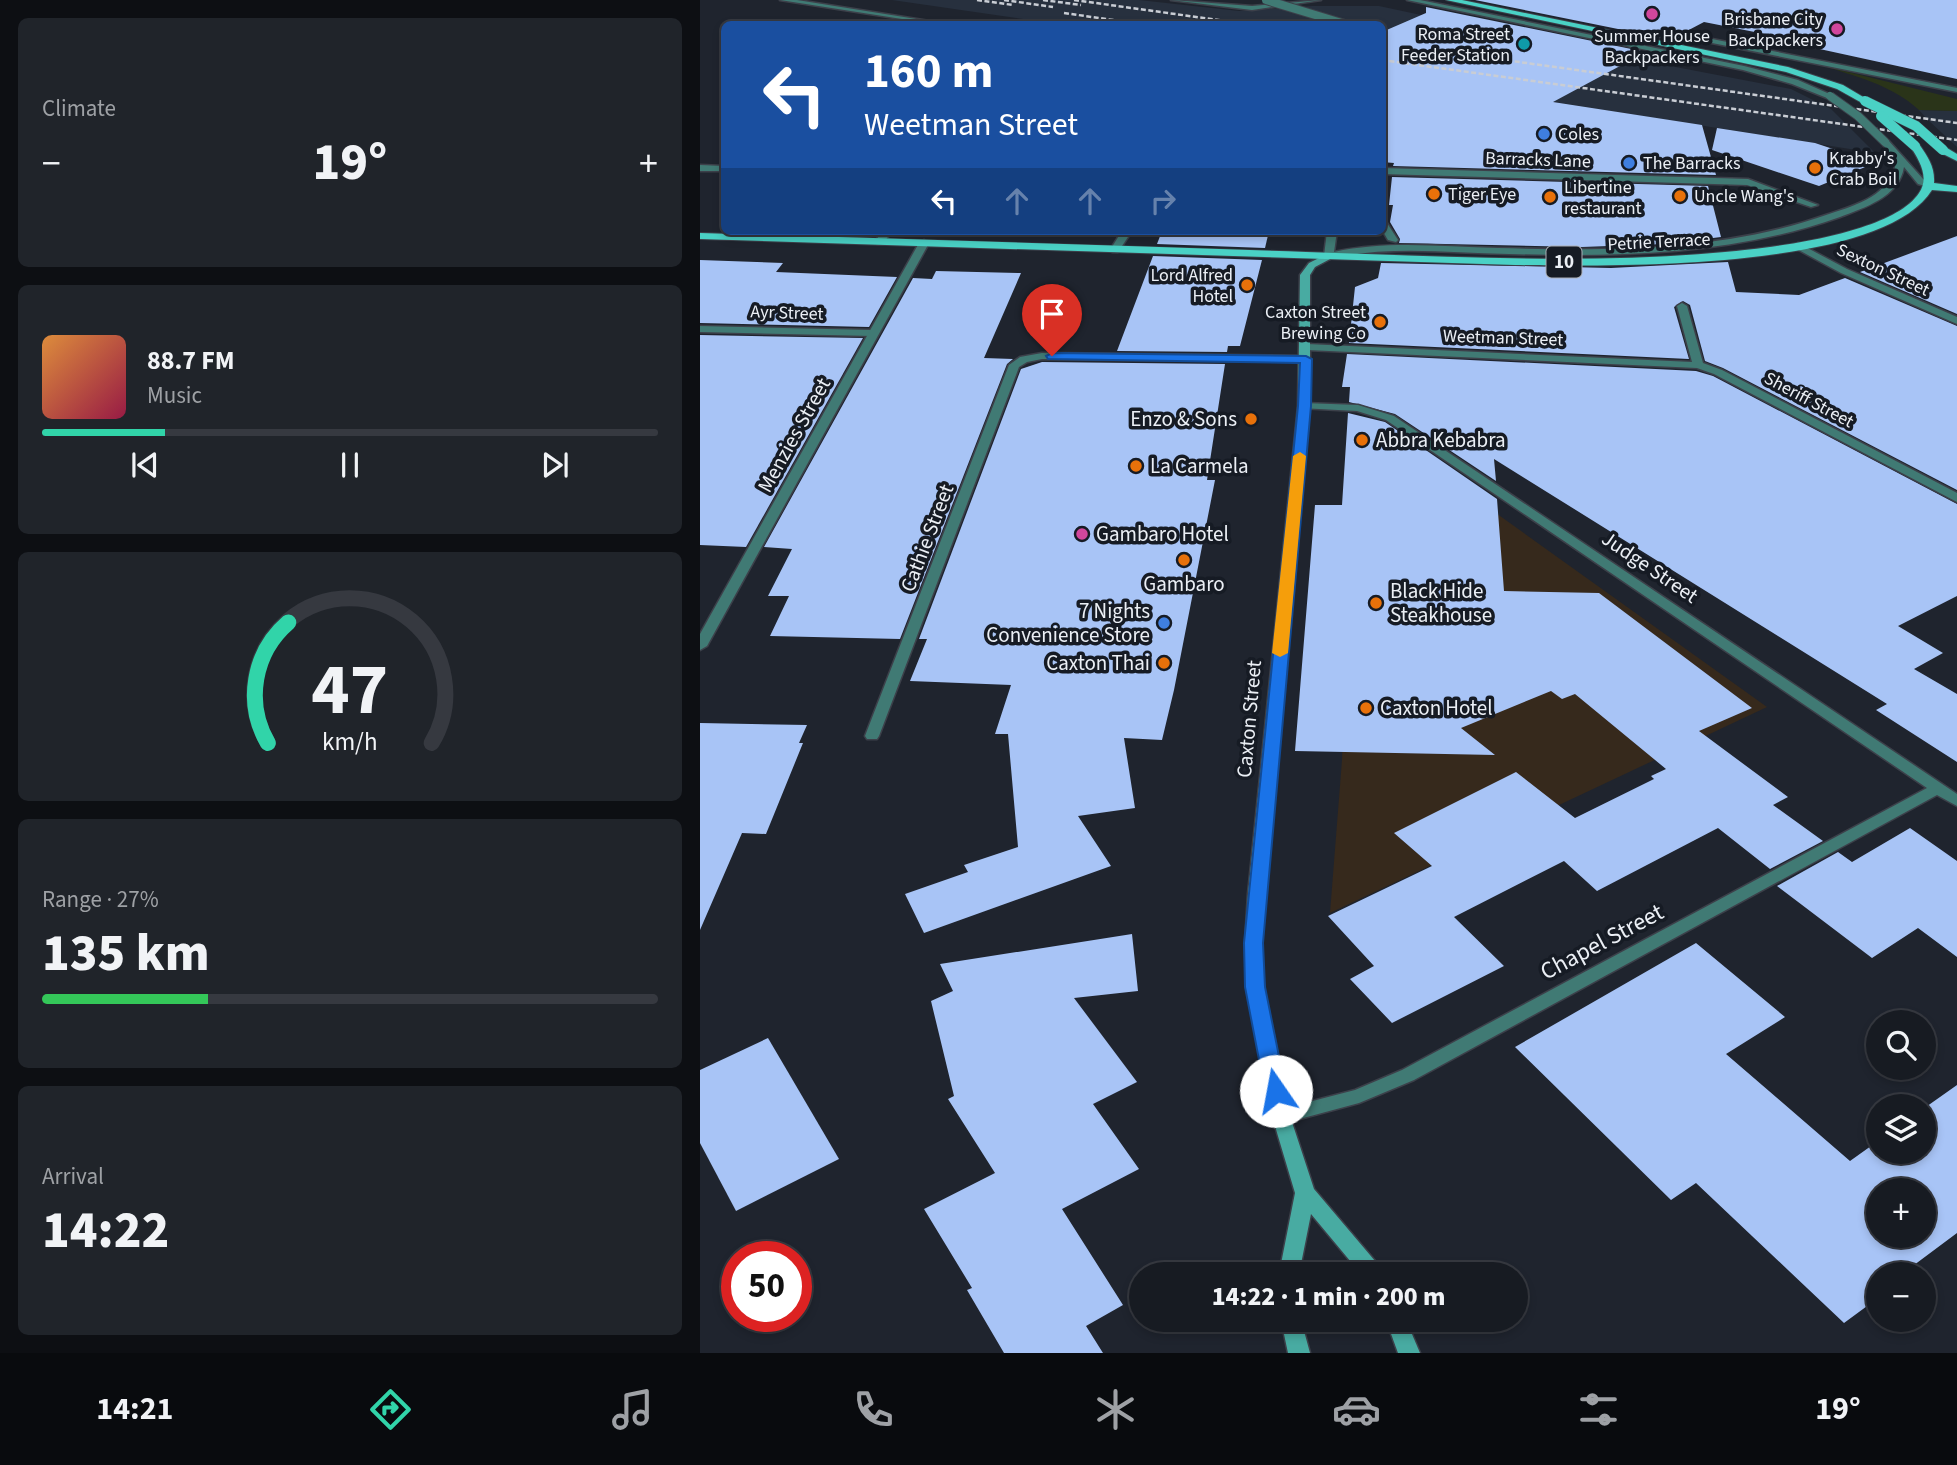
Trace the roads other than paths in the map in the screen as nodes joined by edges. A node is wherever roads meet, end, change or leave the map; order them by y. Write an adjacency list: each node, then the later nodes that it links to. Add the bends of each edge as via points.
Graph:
1 (783, 0): 8 (street)
2 (1174, 0): 5 (street, via 1252,8)
3 (1235, 0): 4 (street)
4 (1264, 0): 9 (street, bridge)
5 (1318, 0)
6 (1410, 0): 13 (street, bridge, via 1787,79 1830,96)
7 (1450, 0): 10 (main road)
8 (925, 21)
9 (1335, 21)
10 (1616, 34): 11 (street, via 1676,35 1733,44); 12 (main road, via 1806,75)
11 (1957, 90)
12 (1866, 102): 14 (main road, bridge, via 1916,126); 18 (main road, bridge, via 1915,146 1925,161)
13 (1897, 155): 18 (street); 31 (street, Petrie Terrace, via 1900,169 1896,181 1879,195 1839,214 1775,234 1715,245 1617,252 1374,250)
14 (1957, 158)
15 (700, 168): 16 (street)
16 (721, 169)
17 (1386, 171): 20 (street, Barracks Lane, via 1748,182)
18 (1929, 186): 19 (main road); 29 (main road, Petrie Terrace / 10, via 1921,200 1903,214 1860,231)
19 (1957, 189)
20 (1814, 205)
21 (1386, 229): 27 (street)
22 (1124, 235): 30 (street)
23 (1332, 235): 31 (street)
24 (700, 236): 25 (main road, Petrie Terrace / 10)
25 (835, 236): 26 (main road, Petrie Terrace / 10)
26 (883, 236): 28 (main road, Petrie Terrace / 10)
27 (1393, 240)
28 (924, 243): 30 (main road, Petrie Terrace / 10); 35 (street, Menzies Street)
29 (1798, 246): 31 (main road, Petrie Terrace / 10, via 1731,256 1620,262); 33 (street, Sexton Street)
30 (1115, 250): 31 (main road, Petrie Terrace / 10)
31 (1329, 256): 36 (main road, Caxton Street, via 1306,273)
32 (1682, 306): 38 (street)
33 (1957, 321)
34 (700, 328): 35 (street, Ayr Street)
35 (872, 333): 41 (street, Menzies Street)
36 (1306, 353): 37 (street, Weetman Street); 38 (street, Weetman Street); 39 (main road, Caxton Street)
37 (1024, 359): 42 (street, Cathie Street, via 1012,369)
38 (1698, 365): 40 (street, Sheriff Street)
39 (1304, 406): 43 (street, Judge Street, via 1358,408 1390,418); 45 (main road, Caxton Street, via 1253,943 1255,987)
40 (1957, 498)
41 (700, 646)
42 (872, 736)
43 (1938, 788): 44 (street, Judge Street); 45 (street, Chapel Street, via 1408,1075 1359,1096)
44 (1957, 801)
45 (1281, 1116): 46 (main road, Caxton Street)
46 (1305, 1193): 47 (main road, Caxton Street); 48 (main road, Caxton Street)
47 (1291, 1262)
48 (1364, 1262)
49 (1294, 1332): 51 (main road)
50 (1401, 1332): 52 (main road)
51 (1299, 1353)
52 (1409, 1353)

